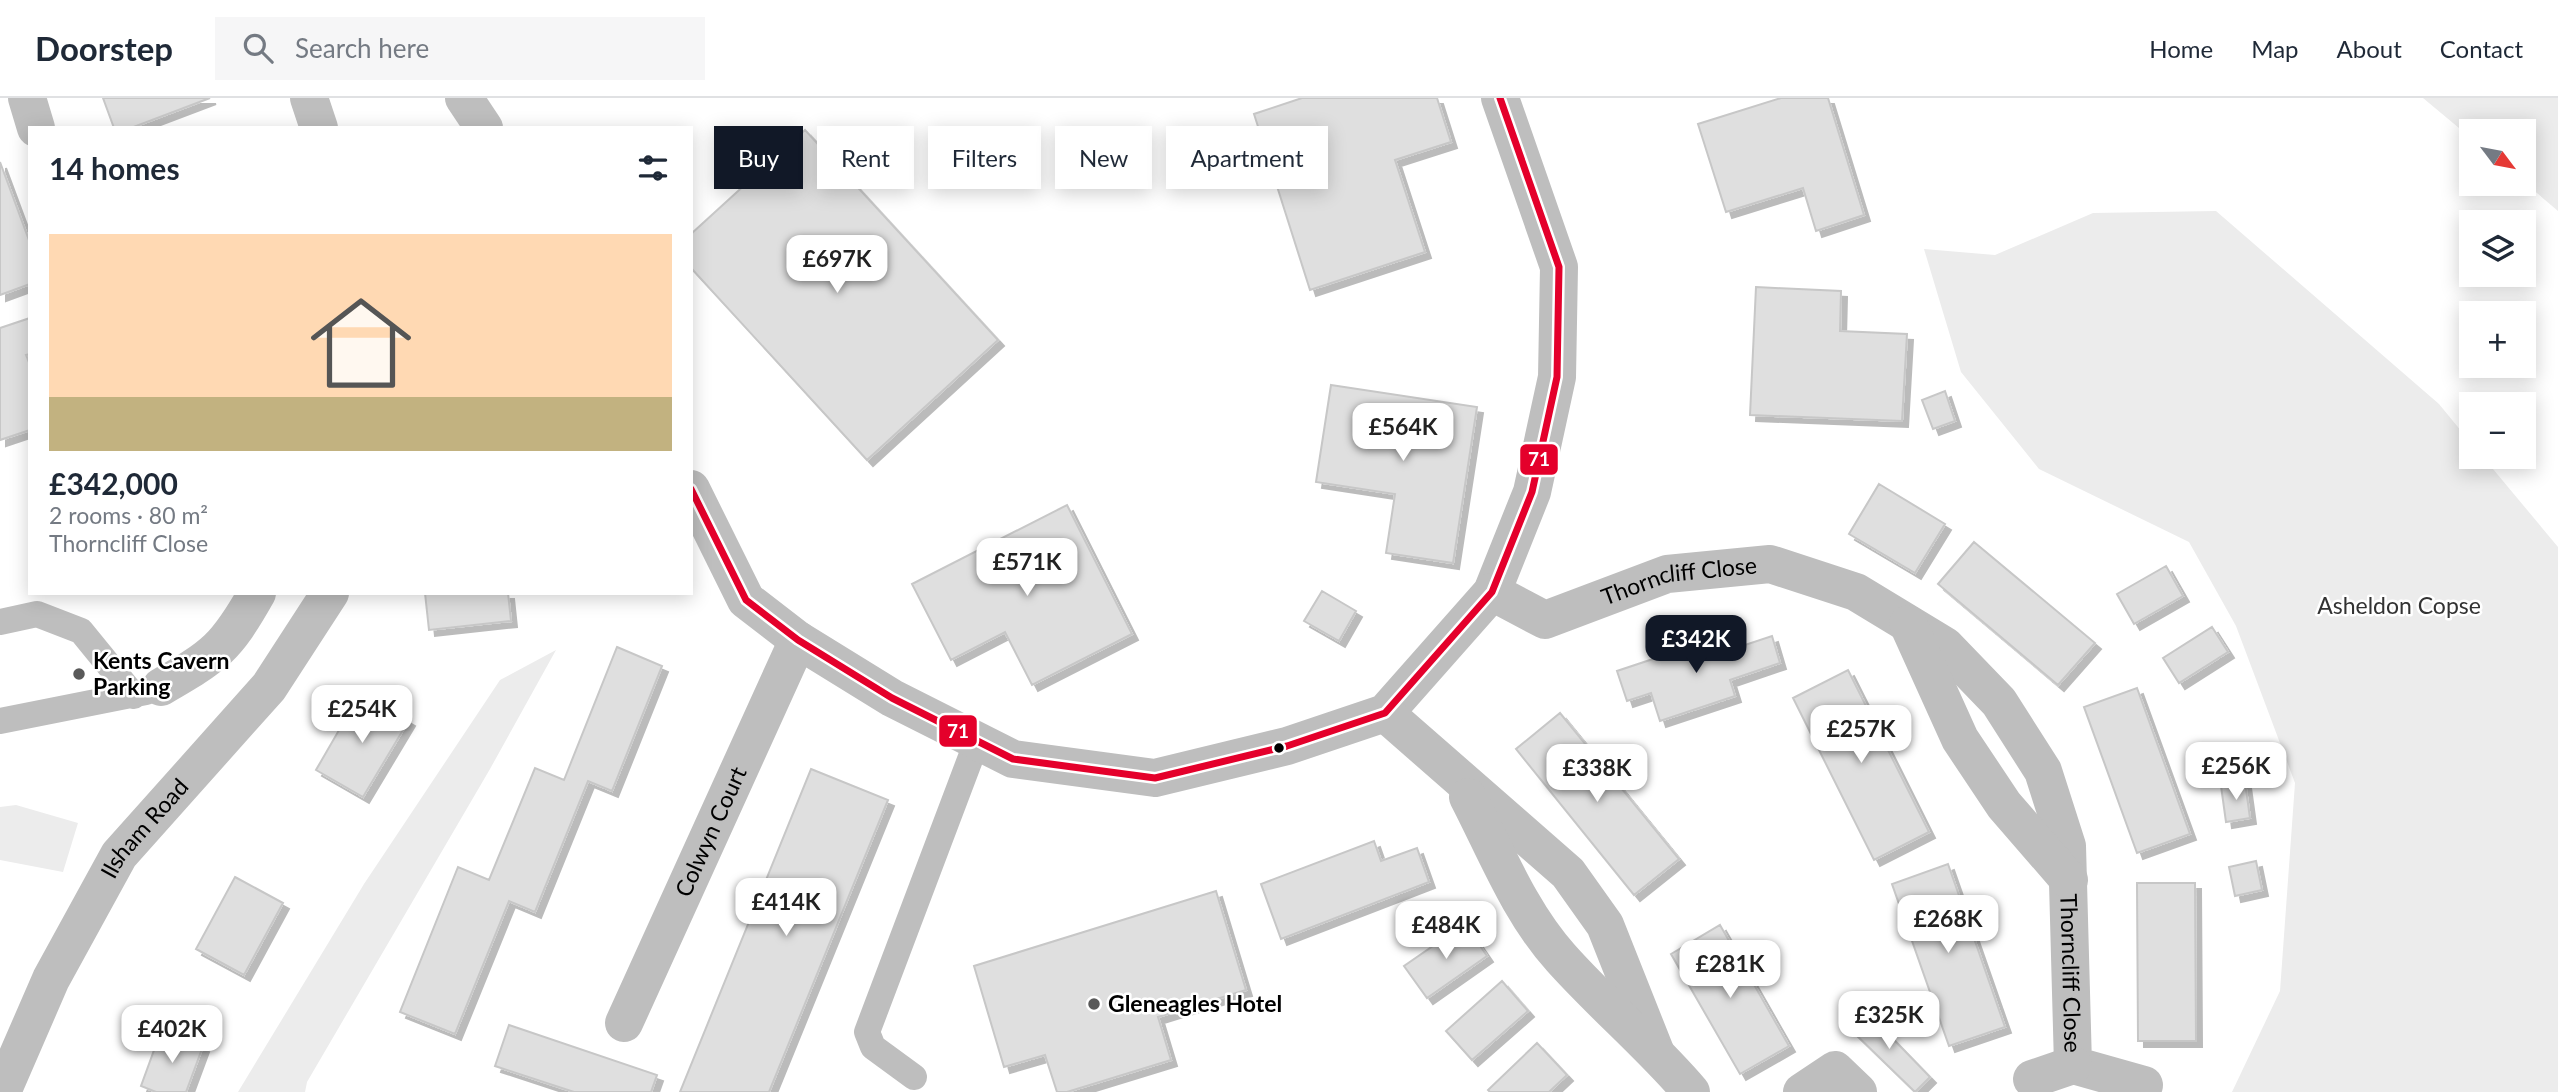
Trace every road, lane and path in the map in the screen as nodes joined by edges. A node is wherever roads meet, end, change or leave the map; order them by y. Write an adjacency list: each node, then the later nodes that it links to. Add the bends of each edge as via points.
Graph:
1 (27, 98): 5 (street)
2 (309, 98): 6 (street)
3 (464, 98): 7 (street)
4 (1500, 98): 9 (street, via 1559,267 1557,377 1532,492)
5 (35, 126)
6 (318, 126)
7 (483, 126)
8 (693, 493): 14 (street, via 746,600)
9 (1492, 592): 13 (street, Thorncliff Close, via 1545,620 1667,574 1770,564 1856,592); 17 (street)
10 (256, 595): 15 (street, via 235,632 209,660)
11 (329, 595): 35 (street, Ilsham Road, via 270,687 119,855 51,979)
12 (0, 622): 15 (lane, via 37,614 81,631)
13 (1908, 624): 16 (street, Thorncliff Close, via 1945,646); 19 (street, Thorncliff Close)
14 (798, 640): 20 (street, via 892,698); 29 (street, Colwyn Court)
15 (148, 692): 18 (lane)
16 (1999, 702): 19 (street); 21 (street, Thorncliff Close)
17 (1385, 713): 20 (street, via 1287,746 1155,778 1013,759); 22 (street)
18 (0, 721)
19 (1960, 739): 23 (street, Thorncliff Close)
20 (977, 741): 32 (lane, via 867,1032 873,1047)
21 (2043, 771): 23 (street); 25 (street, Thorncliff Close, via 2067,846)
22 (1457, 777): 24 (street); 26 (street)
23 (2004, 805): 25 (street, Thorncliff Close)
24 (1568, 873): 26 (street); 27 (street)
25 (2069, 880): 31 (street, Thorncliff Close)
26 (1524, 905): 28 (street)
27 (1605, 925): 28 (street); 30 (street)
28 (1560, 957): 30 (street)
29 (624, 1023)
30 (1656, 1051): 36 (street)
31 (2073, 1065): 33 (street, Thorncliff Close); 34 (street, Thorncliff Close)
32 (914, 1077)
33 (2032, 1079)
34 (2144, 1085)
35 (2, 1092)
36 (1691, 1092)
37 (1802, 1092): 38 (street, via 1835,1070)
38 (1858, 1092)

